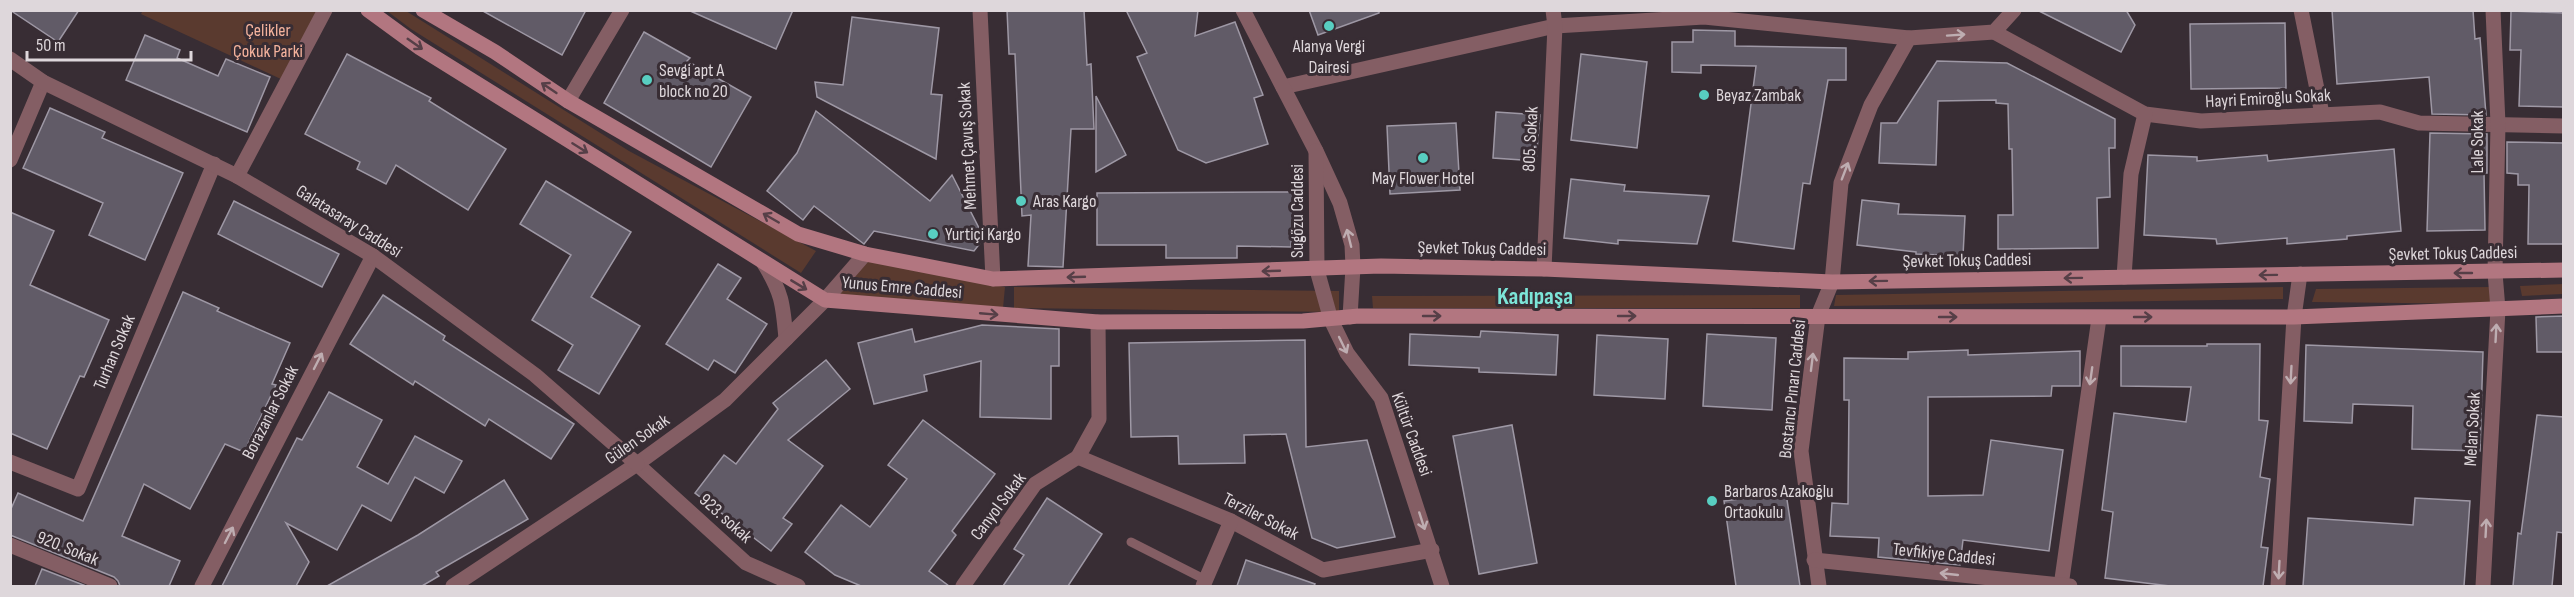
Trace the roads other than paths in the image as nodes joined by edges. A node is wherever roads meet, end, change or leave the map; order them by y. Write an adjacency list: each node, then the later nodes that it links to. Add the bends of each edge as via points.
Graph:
1 (326, 10): 25 (street)
2 (368, 10): 28 (main road, Yunus Emre Caddesi, one-way to 28, via 420,48)
3 (423, 10): 17 (main road, Yunus Emre Caddesi, one-way to 3)
4 (622, 10): 17 (street)
5 (980, 10): 37 (street, Mehmet Çavuş Sokak)
6 (1243, 10): 16 (street)
7 (2014, 10): 12 (street)
8 (2301, 10): 19 (street)
9 (2493, 10): 20 (street, Lale Sokak)
10 (1703, 14): 11 (street); 13 (street)
11 (1554, 18): 16 (street); 31 (street, 805. Sokak)
12 (1994, 32): 13 (street, one-way to 12); 18 (street, Hayri Emiroğlu Sokak)
13 (1909, 38): 38 (street, Bostancı Pınarı Caddesi, one-way to 13, via 1841,183 1871,105)
14 (10, 58): 15 (street, Galatasaray Caddesi)
15 (43, 82): 23 (street); 24 (street, Galatasaray Caddesi)
16 (1283, 87): 22 (street)
17 (568, 101): 26 (main road, Yunus Emre Caddesi, one-way to 17, via 798,234)
18 (2145, 114): 19 (street, Hayri Emiroğlu Sokak, via 2201,122); 36 (street, via 2131,174)
19 (2322, 114): 20 (street, Hayri Emiroğlu Sokak, via 2380,112 2420,123)
20 (2498, 124): 21 (street, Hayri Emiroğlu Sokak); 34 (street, Lale Sokak)
21 (2564, 126)
22 (1316, 152): 29 (street, one-way to 22, via 1352,245 1340,203); 32 (street, Sugözu Caddesi)
23 (10, 160)
24 (214, 165): 25 (street, Galatasaray Caddesi); 51 (street, Turhan Sokak, via 78,489)
25 (237, 176): 27 (street, Galatasaray Caddesi)
26 (865, 254): 37 (main road, Yunus Emre Caddesi); 39 (street, Gülen Sokak)
27 (373, 256): 50 (street, Galatasaray Caddesi, via 535,375); 59 (street, Borazanlar Sokak, one-way to 27)
28 (763, 262): 39 (main road, Yunus Emre Caddesi, one-way to 39); 48 (street, via 779,288)
29 (1353, 267): 30 (main road, Yunus Emre Caddesi); 32 (main road, Yunus Emre Caddesi); 43 (street)
30 (1371, 267): 31 (main road, Şevket Tokuş Caddesi)
31 (1544, 268): 38 (main road, Şevket Tokuş Caddesi)
32 (1317, 270): 37 (main road, Yunus Emre Caddesi, one-way to 37); 46 (street, Kültür Caddesi)
33 (2564, 270): 34 (main road, Şevket Tokuş Caddesi)
34 (2495, 273): 35 (main road, Şevket Tokuş Caddesi, one-way to 35); 41 (street, Melan Sokak)
35 (2300, 274): 36 (main road, Şevket Tokuş Caddesi, one-way to 36); 44 (street)
36 (2124, 277): 38 (main road, Şevket Tokuş Caddesi, one-way to 38)
37 (993, 279)
38 (1832, 282): 42 (street, Bostancı Pınarı Caddesi)
39 (825, 300): 47 (main road, Yunus Emre Caddesi, one-way to 47); 48 (street, Gülen Sokak)
40 (2564, 306): 41 (main road)
41 (2498, 309): 44 (main road); 68 (street, Melan Sokak, one-way to 41)
42 (1818, 316): 43 (main road, Yunus Emre Caddesi, one-way to 42); 45 (main road, one-way to 45); 56 (street, Bostancı Pınarı Caddesi, one-way to 42, via 1801,451)
43 (1350, 317): 46 (main road, Yunus Emre Caddesi)
44 (2294, 317): 45 (main road, one-way to 44); 67 (street, one-way to 67)
45 (2099, 318): 65 (street, one-way to 65)
46 (1331, 320): 47 (main road, Yunus Emre Caddesi); 55 (street, Kültür Caddesi, one-way to 55, via 1347,354 1381,398)
47 (1098, 322): 49 (street, Canyol Sokak, via 1099,419)
48 (786, 339): 50 (street, Gülen Sokak, via 725,400)
49 (1078, 457): 52 (street, Terziler Sokak); 62 (street, Canyol Sokak, via 1035,484)
50 (636, 464): 60 (street, Gülen Sokak); 61 (street, 923. sokak, via 746,563)
51 (12, 466)
52 (1231, 521): 55 (street, Terziler Sokak, via 1323,570); 57 (street)
53 (1131, 542): 57 (lane)
54 (10, 545): 58 (street, 920. Sokak)
55 (1432, 550): 63 (street, Kültür Caddesi)
56 (1814, 560): 64 (street, Bostancı Pınarı Caddesi); 65 (street, Tevfikiye Caddesi, one-way to 56)
57 (1205, 583)
58 (110, 586)
59 (202, 586)
60 (453, 586)
61 (798, 586)
62 (963, 586)
63 (1442, 586)
64 (1819, 586)
65 (2061, 586): 66 (street, Tevfikiye Caddesi)
66 (2070, 586)
67 (2278, 586)
68 (2483, 586)

